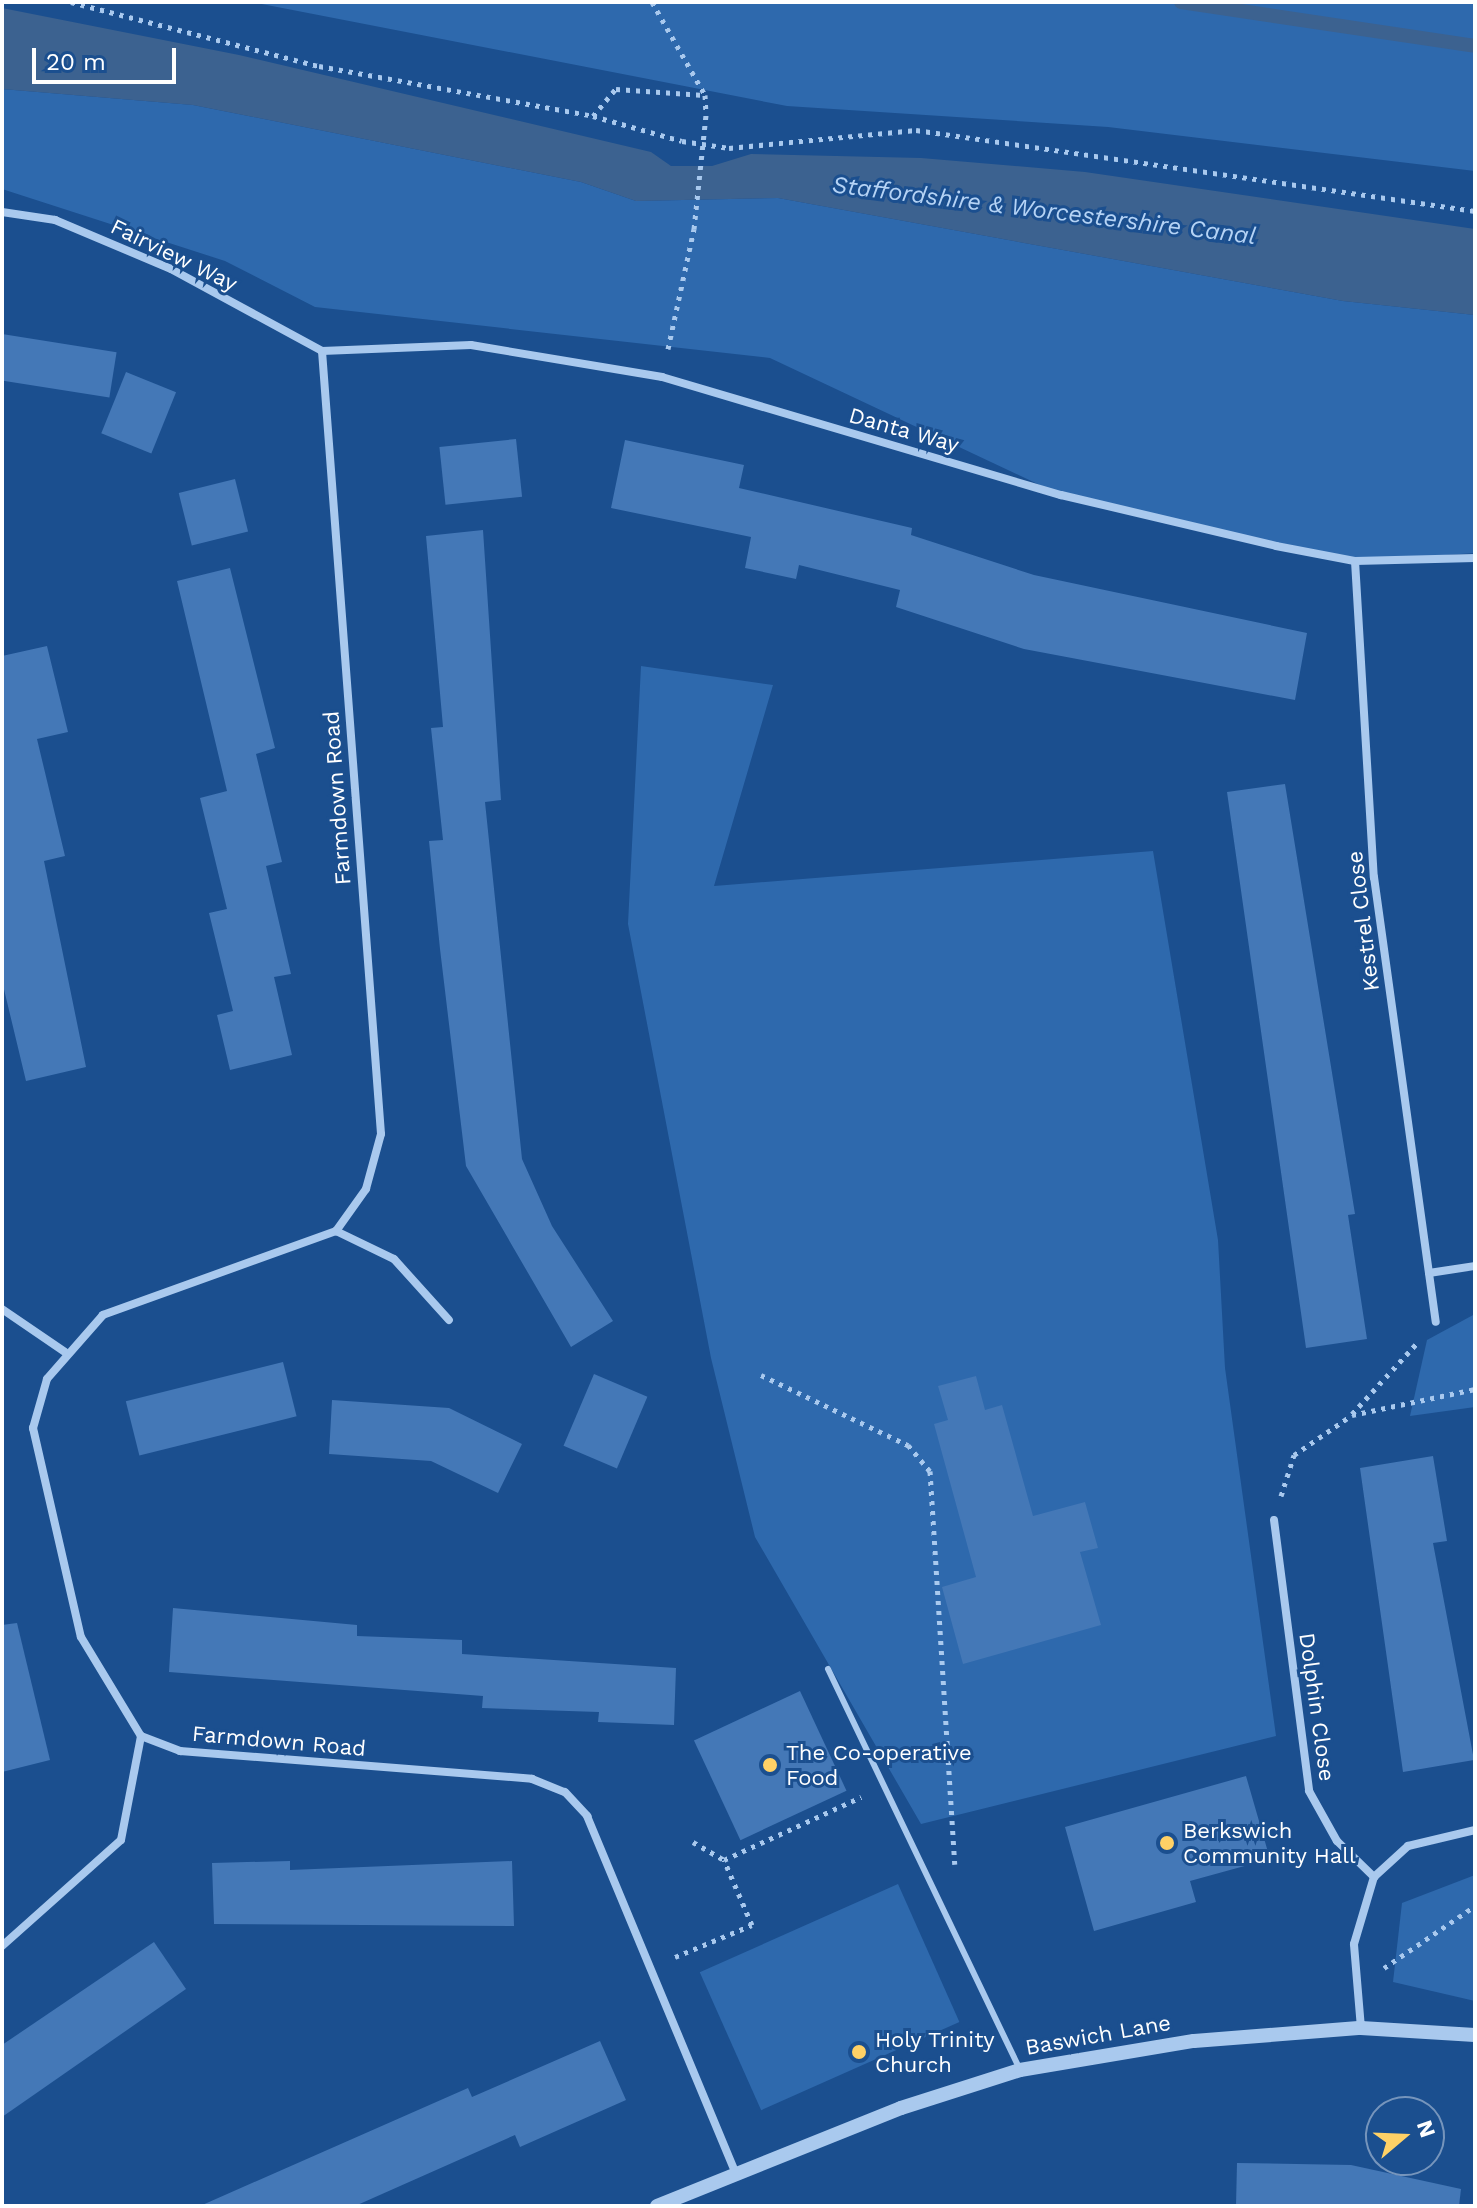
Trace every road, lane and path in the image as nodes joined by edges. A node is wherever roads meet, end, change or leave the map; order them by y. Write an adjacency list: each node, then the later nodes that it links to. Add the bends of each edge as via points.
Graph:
1 (71, 2): 4 (path, via 319,66)
2 (652, 2): 3 (path)
3 (705, 95): 4 (path, via 616,89); 8 (path, bridge, via 694,229)
4 (593, 116): 5 (path, via 729,148 916,130)
5 (1475, 211)
6 (2, 212): 7 (street, Fairview Way, via 55,220 171,269)
7 (322, 351): 8 (street, Danta Way, via 471,345); 11 (street, Farmdown Road, via 381,1134 366,1189)
8 (662, 377): 10 (street, Danta Way, via 1061,495)
9 (1475, 558): 10 (street, Danta Way)
10 (1355, 561): 13 (street, Kestrel Close, via 1374,877)
11 (336, 1231): 15 (street, via 394,1259); 17 (street, via 103,1315)
12 (1475, 1266): 13 (street)
13 (1429, 1273): 16 (street, Kestrel Close)
14 (2, 1309): 17 (street)
15 (449, 1320)
16 (1436, 1322): 20 (path)
17 (65, 1352): 23 (street, via 47,1379 33,1428 81,1637)
18 (761, 1375): 28 (path, via 908,1445 930,1471 942,1749)
19 (1475, 1389): 20 (path)
20 (1352, 1415): 21 (path, via 1294,1455)
21 (1274, 1520): 29 (street, Dolphin Close, via 1309,1791 1337,1841)
22 (828, 1669): 24 (lane)
23 (141, 1736): 31 (street, via 121,1840); 32 (street, Farmdown Road, via 180,1751 532,1779 565,1792 587,1816)
24 (884, 1786): 27 (path); 36 (lane)
25 (1475, 1830): 29 (street, via 1408,1846)
26 (693, 1842): 27 (path)
27 (724, 1860): 32 (path, via 752,1925)
28 (957, 1876)
29 (1374, 1877): 33 (street, via 1354,1944)
30 (1475, 1906): 33 (path)
31 (2, 1946)
32 (650, 1968): 37 (street, Farmdown Road)
33 (1357, 1987): 34 (street)
34 (1361, 2028): 35 (street, Baswich Lane); 36 (street, Baswich Lane, via 1194,2041)
35 (1475, 2035)
36 (1020, 2070): 37 (street, Baswich Lane)
37 (736, 2174): 38 (street, Baswich Lane)
38 (657, 2206)

